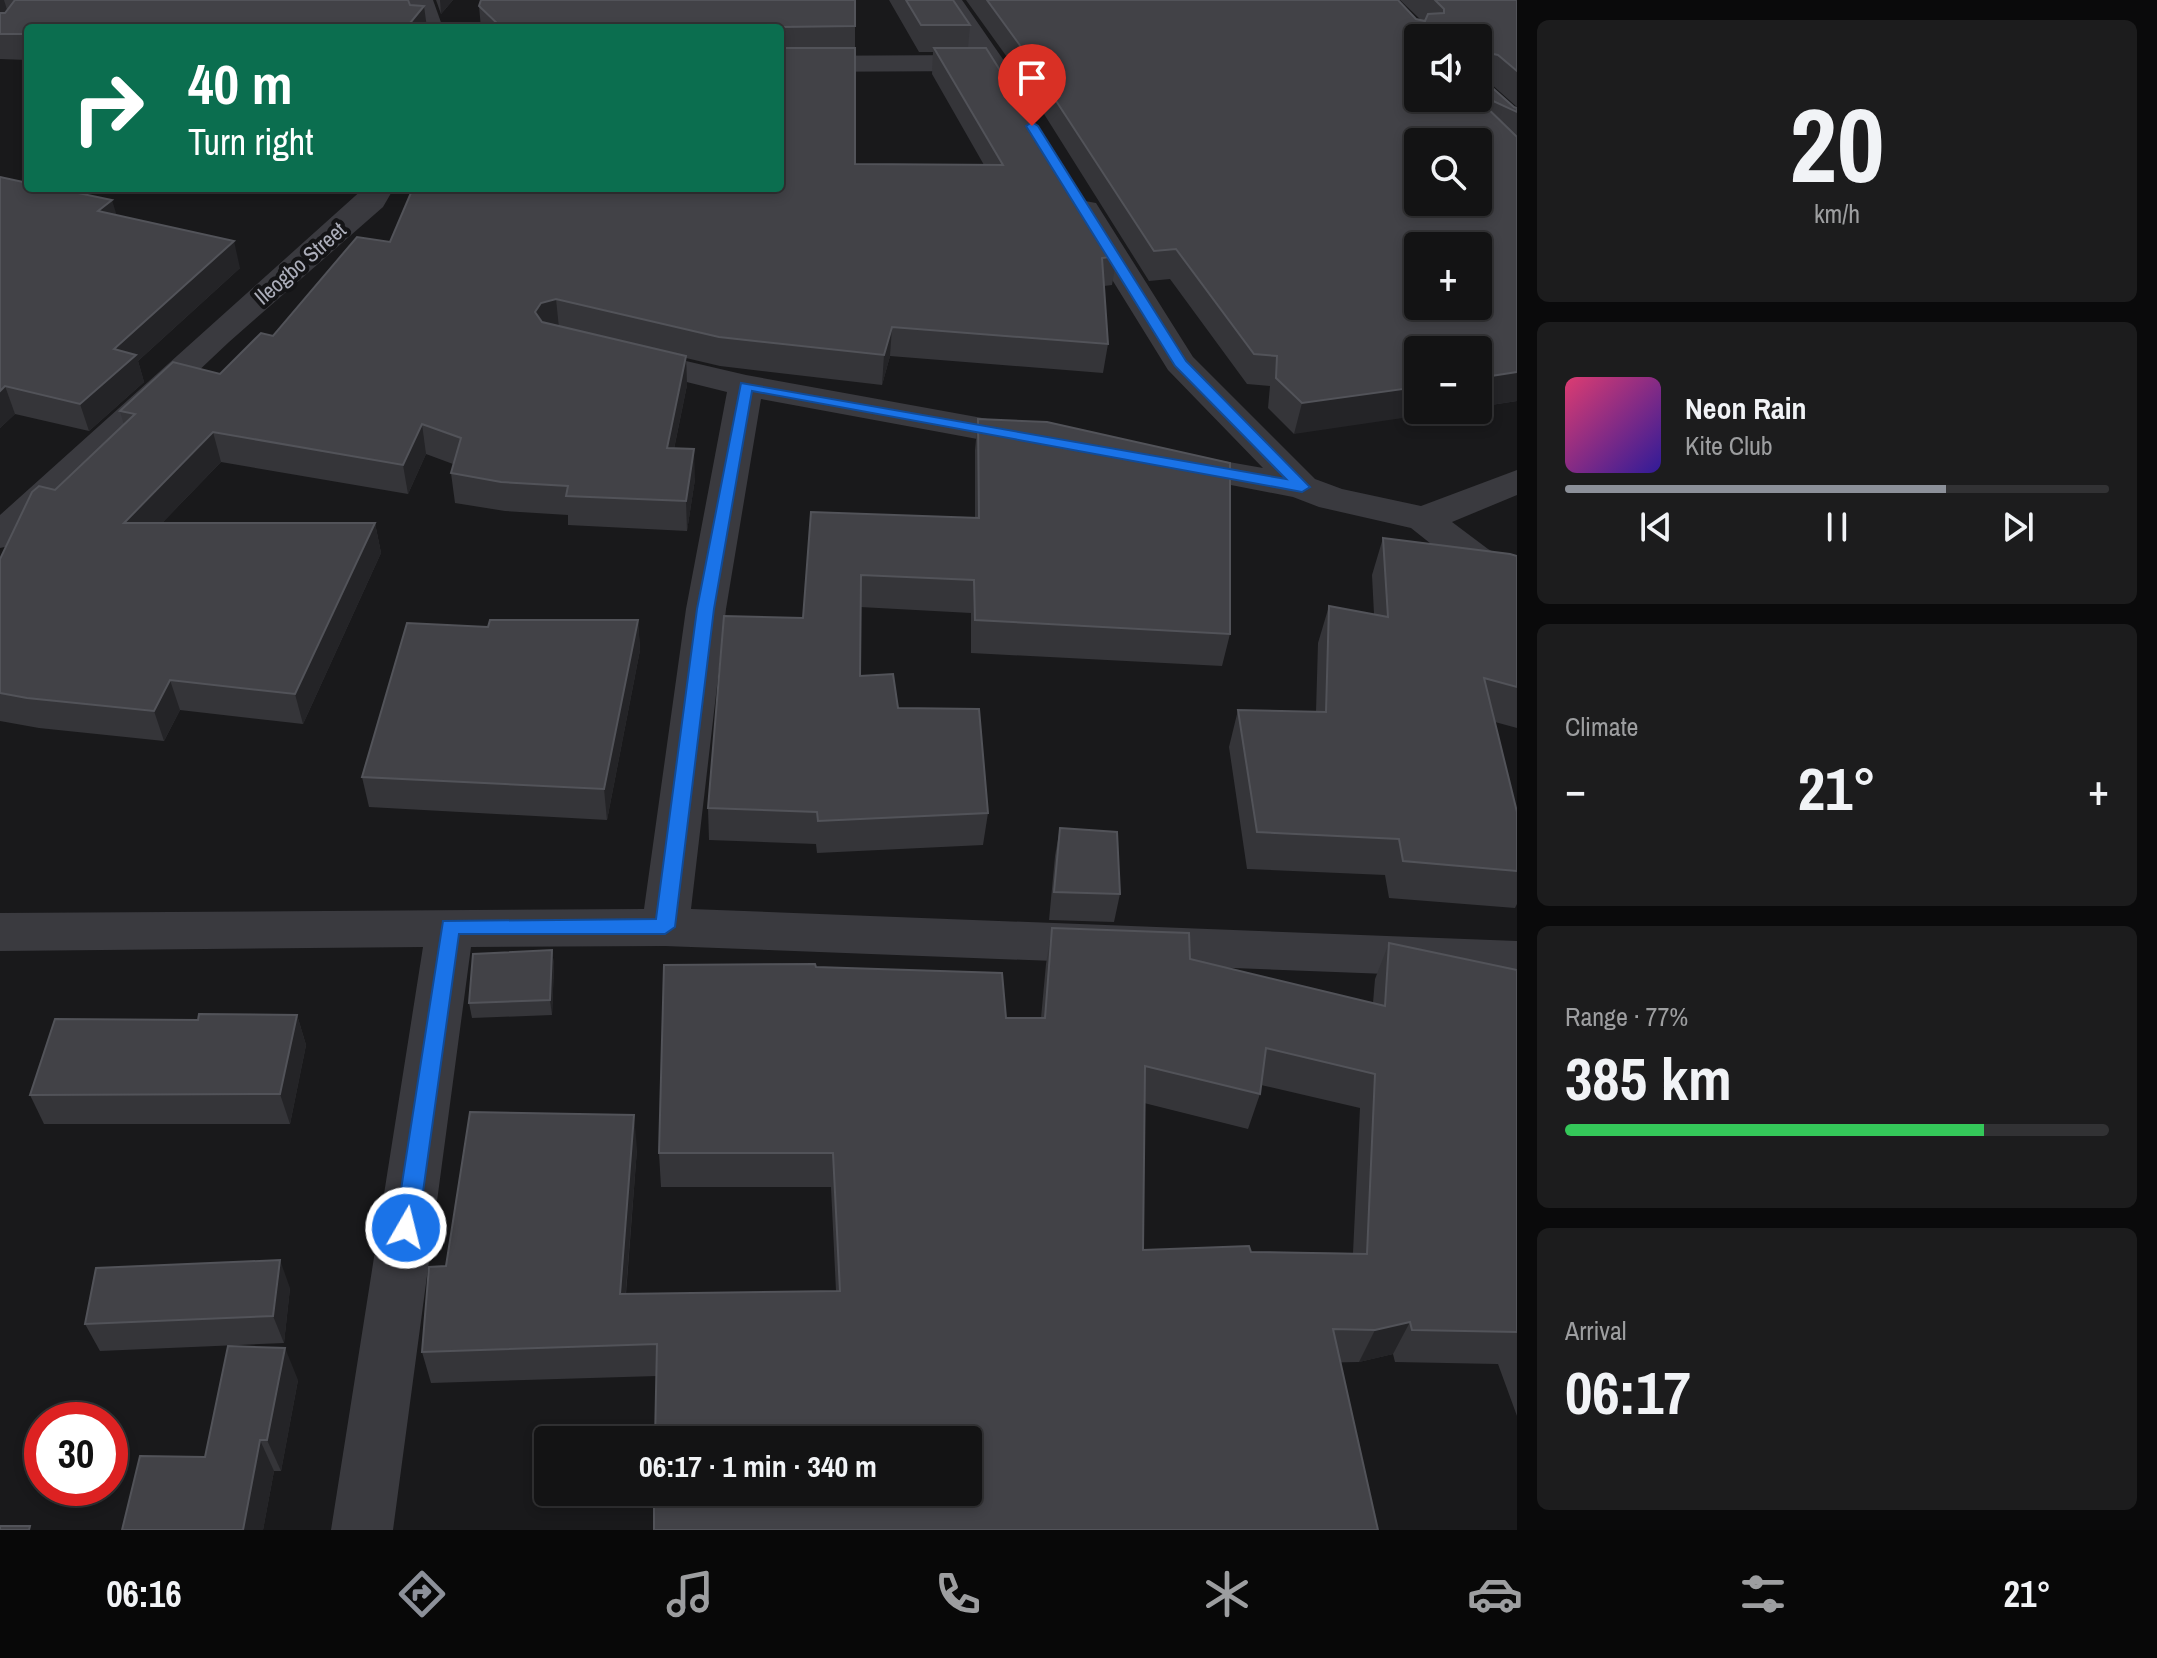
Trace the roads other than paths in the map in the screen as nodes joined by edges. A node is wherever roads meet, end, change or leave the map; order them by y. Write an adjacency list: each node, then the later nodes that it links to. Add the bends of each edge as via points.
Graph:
1 (420, 0): 3 (street)
2 (949, 0): 4 (street)
3 (428, 24)
4 (993, 63): 5 (street); 6 (street)
5 (784, 64)
6 (1032, 126)
7 (1065, 179): 14 (street, via 1180,363)
8 (377, 192): 16 (street, Ileogbo Street)
9 (587, 347): 10 (street)
10 (746, 386): 11 (street); 19 (street, via 706,609)
11 (1070, 445)
12 (1132, 456): 14 (street)
13 (1517, 481): 15 (street)
14 (1302, 487): 15 (street)
15 (1424, 519): 17 (street, via 1474,558)
16 (0, 536)
17 (1517, 582)
18 (450, 926): 19 (street); 20 (street); 22 (street)
19 (665, 927): 21 (street)
20 (0, 932)
21 (1517, 960)
22 (362, 1530)

